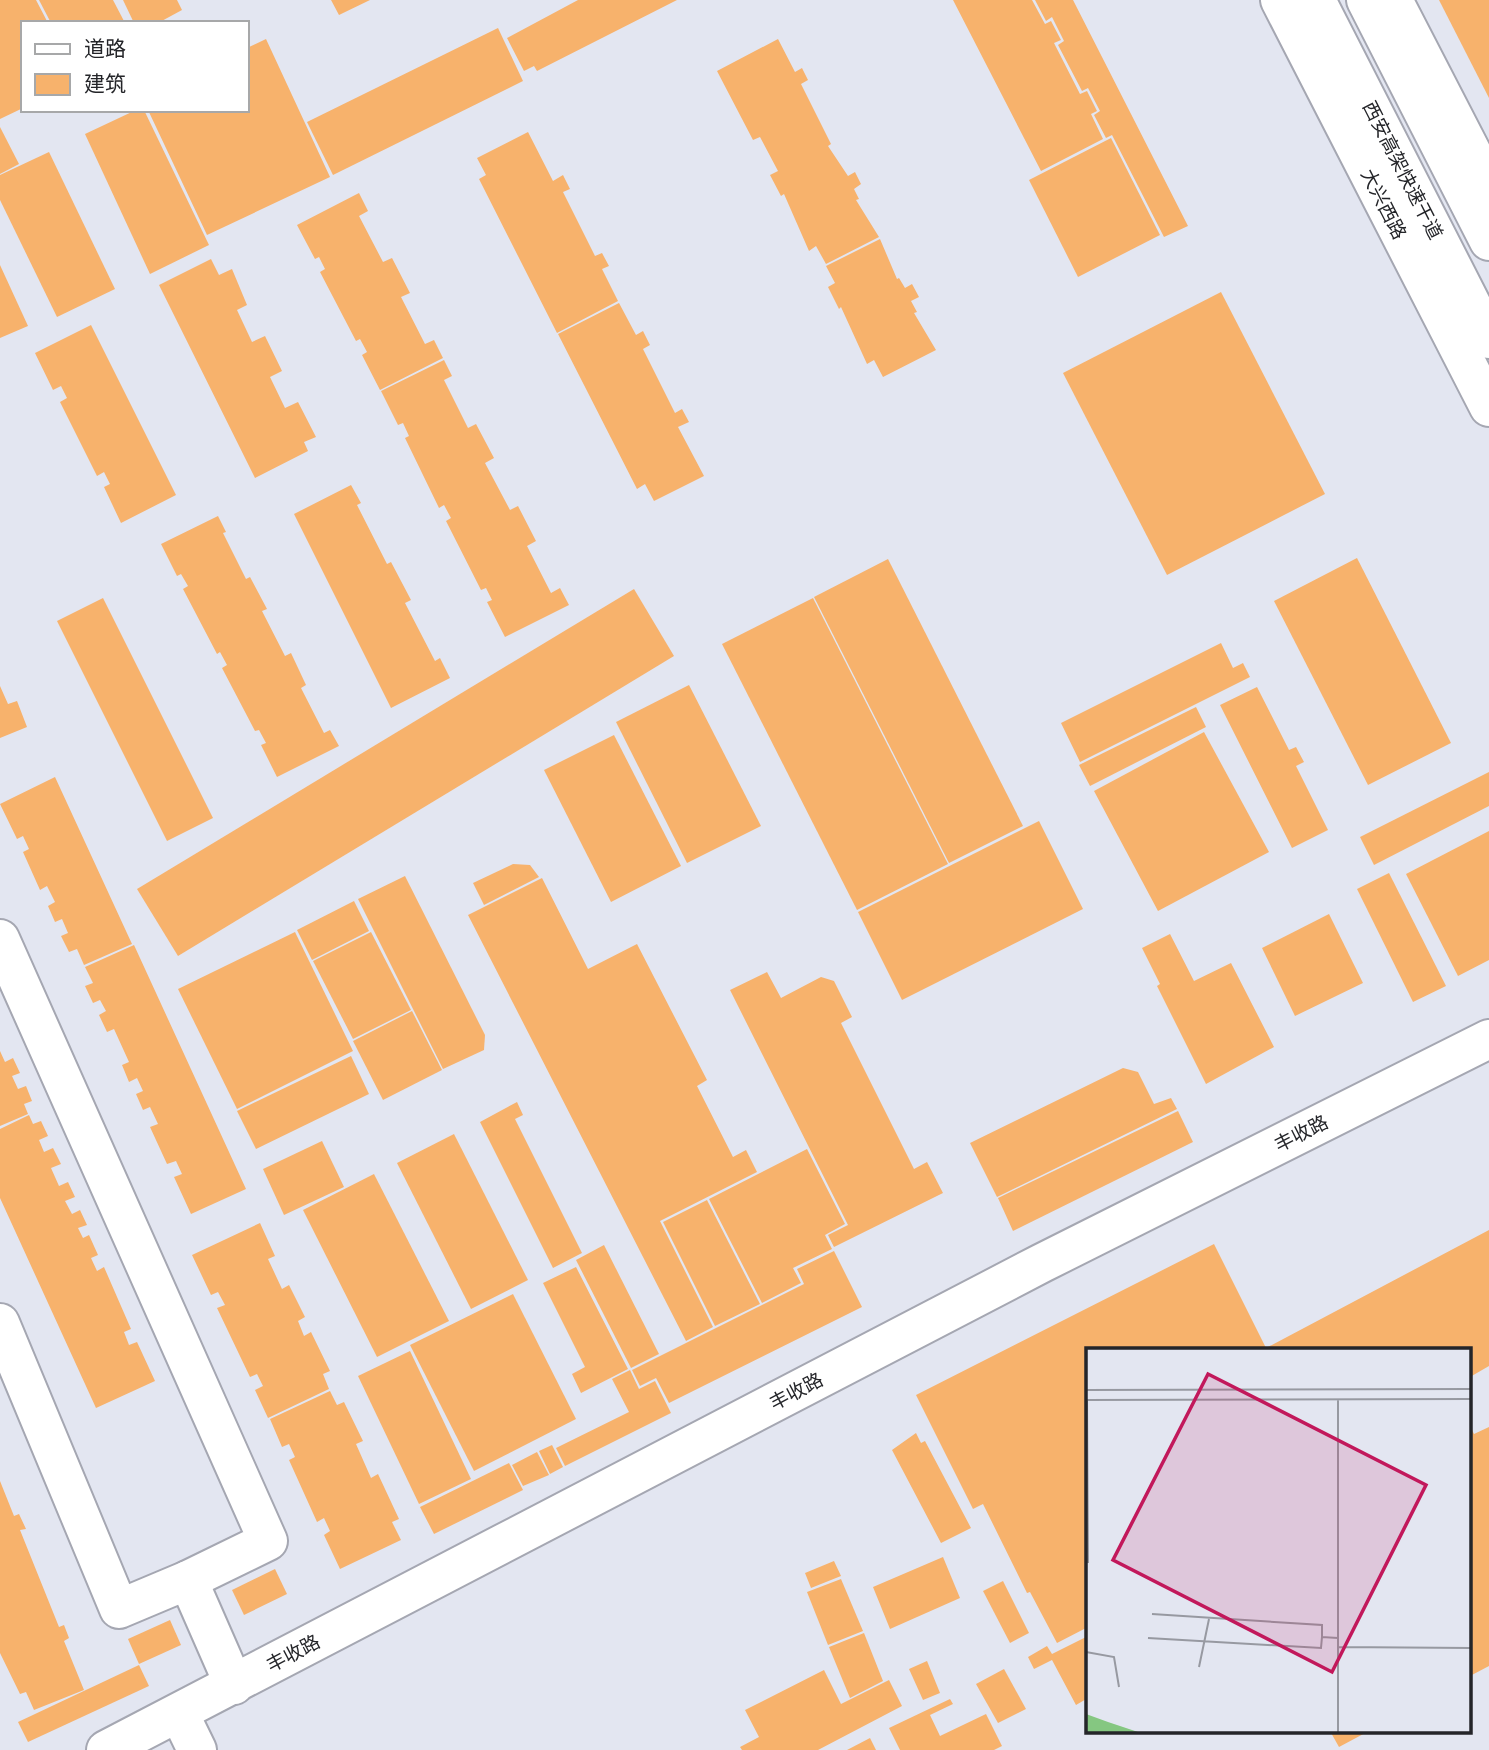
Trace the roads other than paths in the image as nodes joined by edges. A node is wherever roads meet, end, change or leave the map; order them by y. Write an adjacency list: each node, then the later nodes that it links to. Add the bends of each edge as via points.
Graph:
1 (1280, 0): 8 (main road, 大兴西路)
2 (1316, 0): 7 (main road, 西安高架快速干道)
3 (1366, 0): 6 (main road)
4 (1393, 0): 5 (main road)
5 (1489, 186)
6 (1489, 241)
7 (1489, 339)
8 (1489, 407)
9 (0, 939): 12 (main road, via 268,1541)
10 (1489, 1038): 13 (main road, 丰收路, via 1042,1263)
11 (0, 1323): 12 (main road, via 119,1609)
12 (188, 1580): 13 (main road)
13 (234, 1685): 14 (main road, 丰收路)
14 (178, 1713): 15 (main road, 丰收路); 16 (main road)
15 (106, 1750)
16 (197, 1750)

